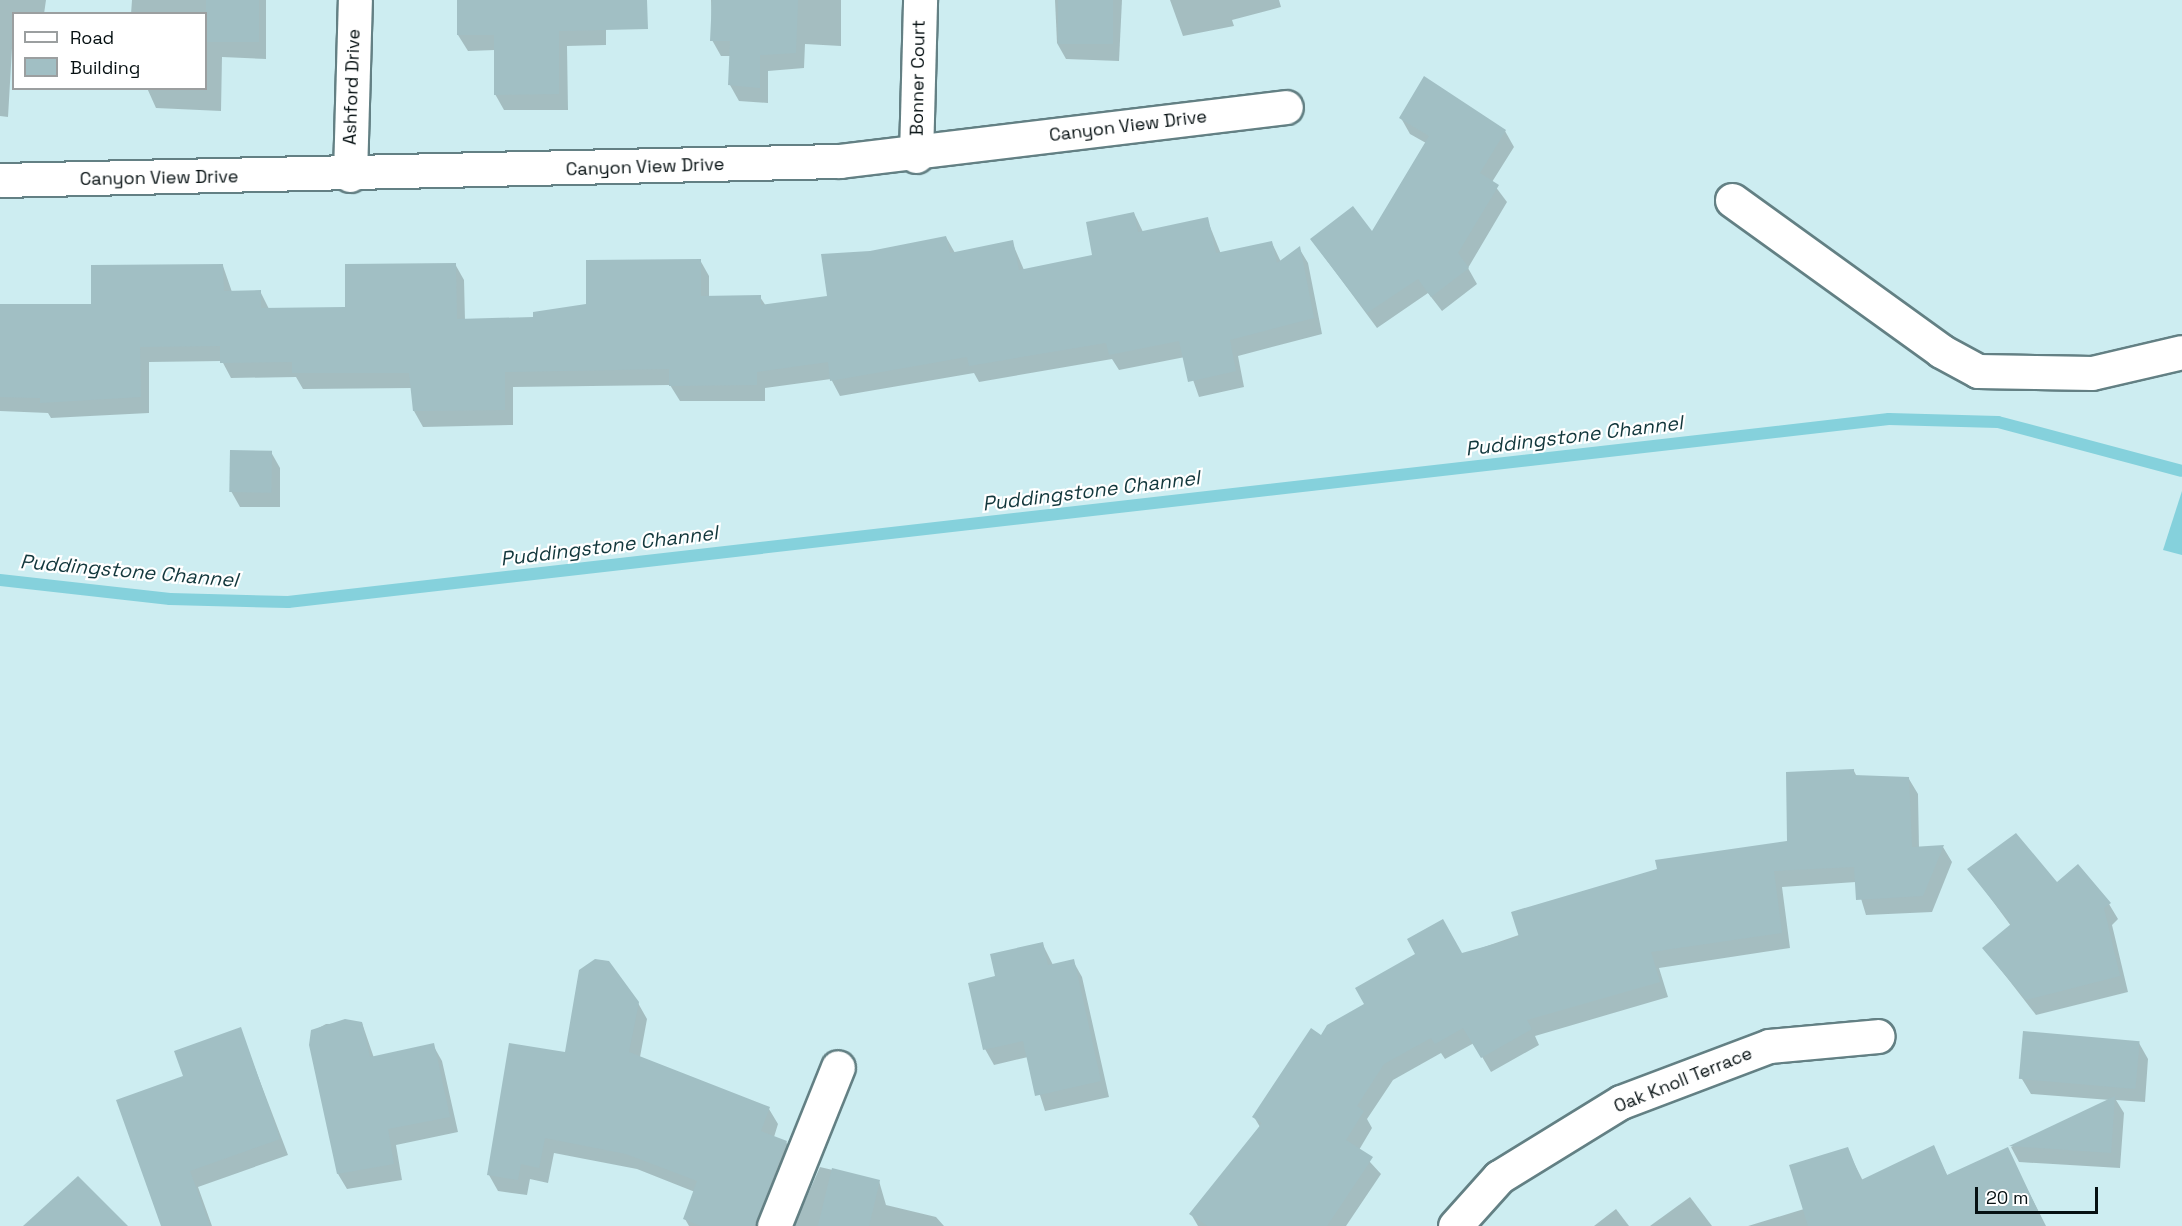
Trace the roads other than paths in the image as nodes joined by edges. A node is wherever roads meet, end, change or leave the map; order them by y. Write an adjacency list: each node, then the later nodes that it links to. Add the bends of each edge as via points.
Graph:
1 (355, 0): 5 (street, Ashford Drive)
2 (920, 0): 4 (street, Bonner Court)
3 (1286, 107): 4 (street, Canyon View Drive)
4 (916, 156): 5 (street, Canyon View Drive)
5 (350, 175): 6 (street, Canyon View Drive)
6 (0, 180)
7 (1732, 201): 8 (street, via 1941,351 1978,371 2092,373)
8 (2182, 352)
9 (1878, 1036): 12 (street, Oak Knoll Terrace, via 1769,1046 1621,1102 1499,1177)
10 (838, 1067): 11 (street)
11 (774, 1226)
12 (1455, 1226)

